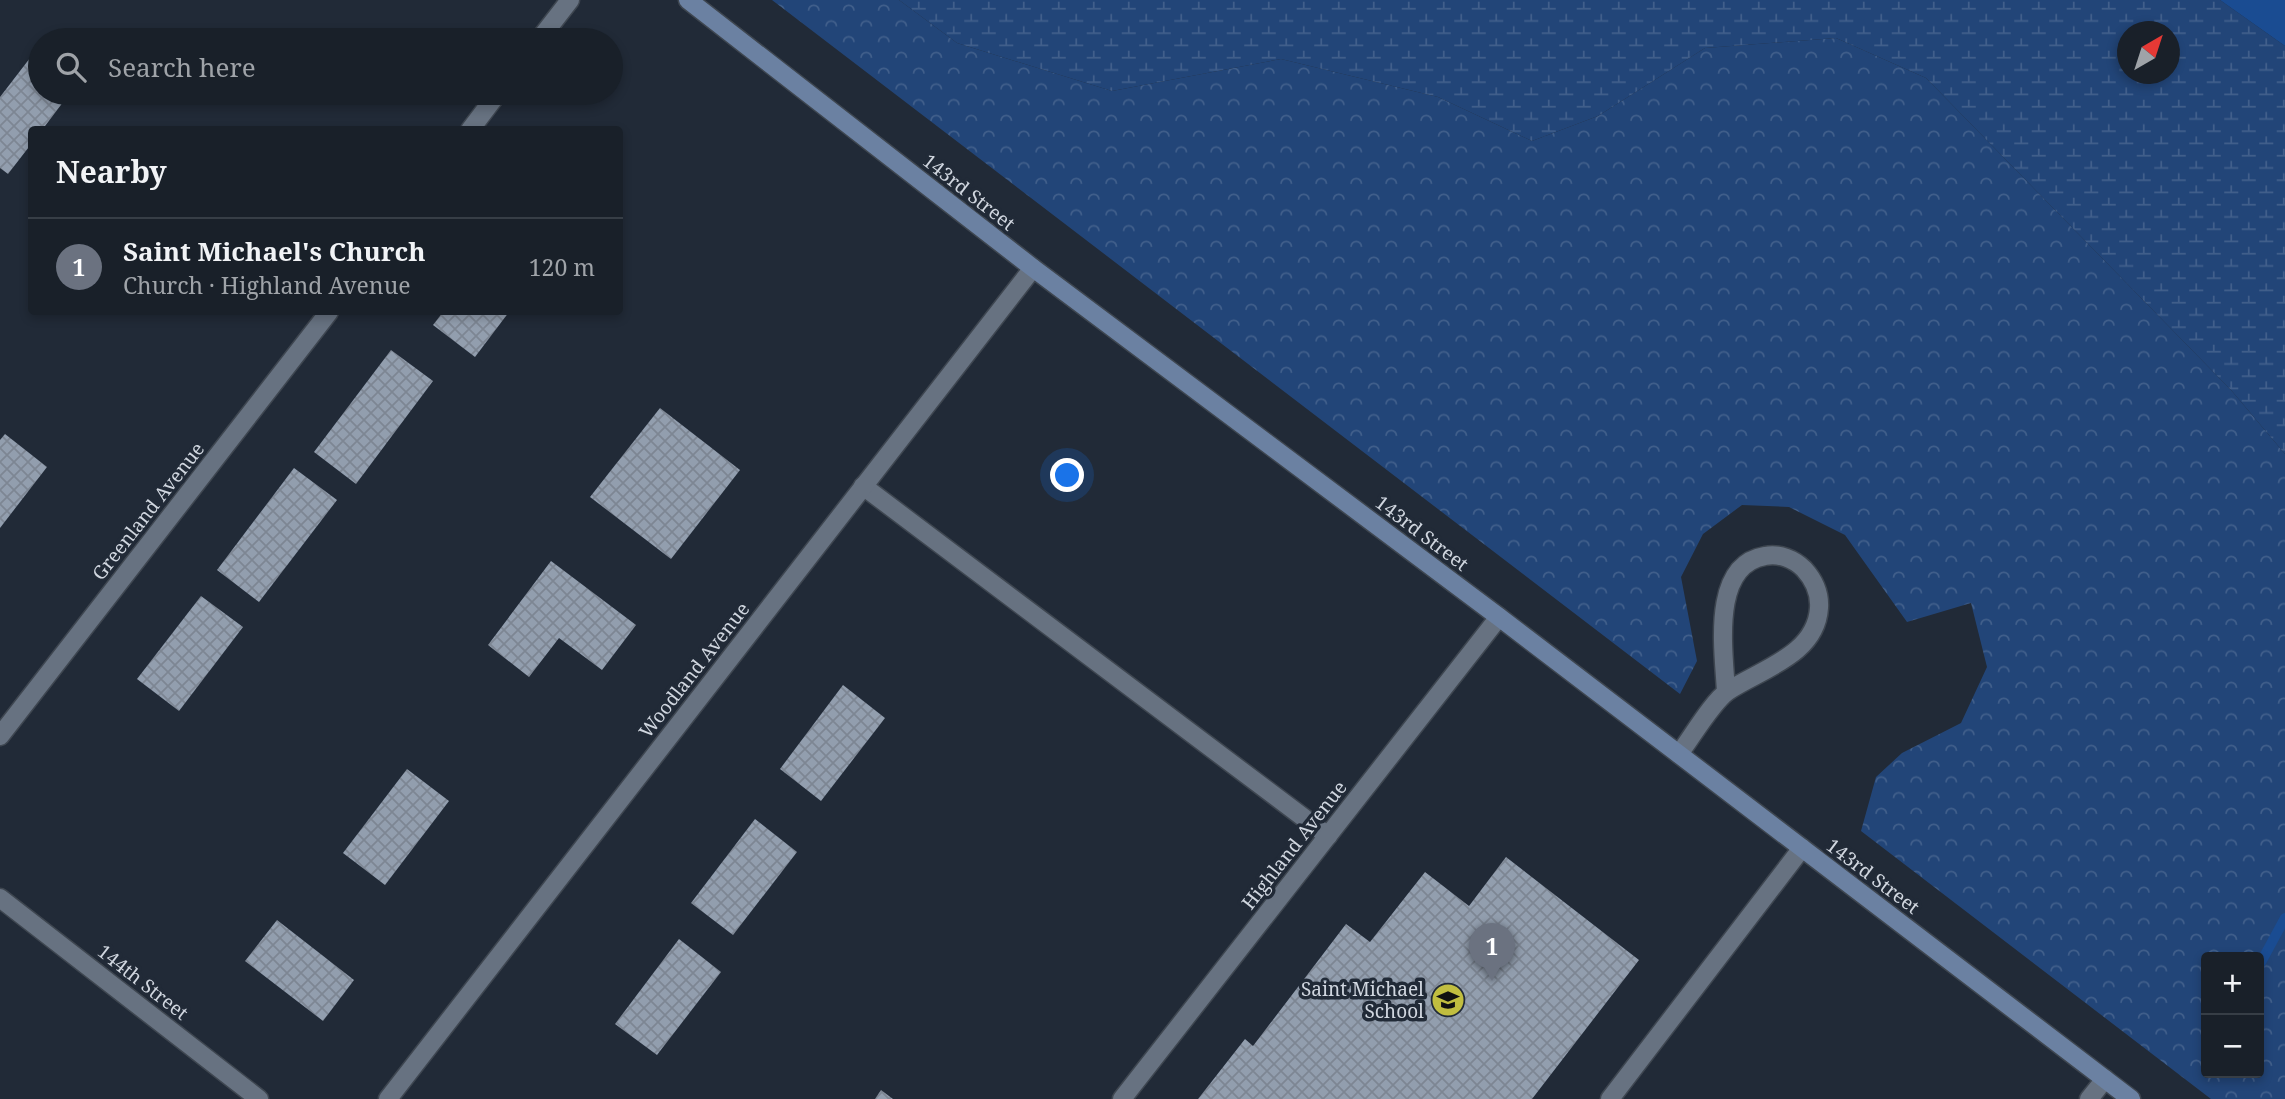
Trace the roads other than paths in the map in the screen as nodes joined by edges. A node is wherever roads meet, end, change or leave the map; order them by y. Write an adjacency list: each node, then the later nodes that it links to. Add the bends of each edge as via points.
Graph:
1 (570, 0): 3 (street)
2 (688, 0): 6 (main road, 143rd Street)
3 (548, 28)
4 (489, 105): 5 (street)
5 (473, 126)
6 (1033, 268): 8 (street, Woodland Avenue); 9 (main road, 143rd Street)
7 (327, 315): 11 (street, Greenland Avenue)
8 (863, 486): 13 (street); 18 (street, Woodland Avenue)
9 (1499, 617): 12 (main road, 143rd Street); 13 (street, Highland Avenue)
10 (1726, 692): 10 (street, via 1779,664 1805,641 1818,619 1819,597 1812,579 1785,557 1761,556 1736,573 1727,589); 12 (street)
11 (0, 736)
12 (1679, 754): 14 (main road, 143rd Street)
13 (1328, 836): 19 (street, Highland Avenue)
14 (1802, 848): 16 (main road, 143rd Street); 20 (street)
15 (0, 898): 17 (street, 144th Street)
16 (2105, 1079): 21 (street); 22 (main road, 143rd Street)
17 (259, 1099)
18 (388, 1099)
19 (1122, 1099)
20 (1610, 1099)
21 (2089, 1099)
22 (2131, 1099)

